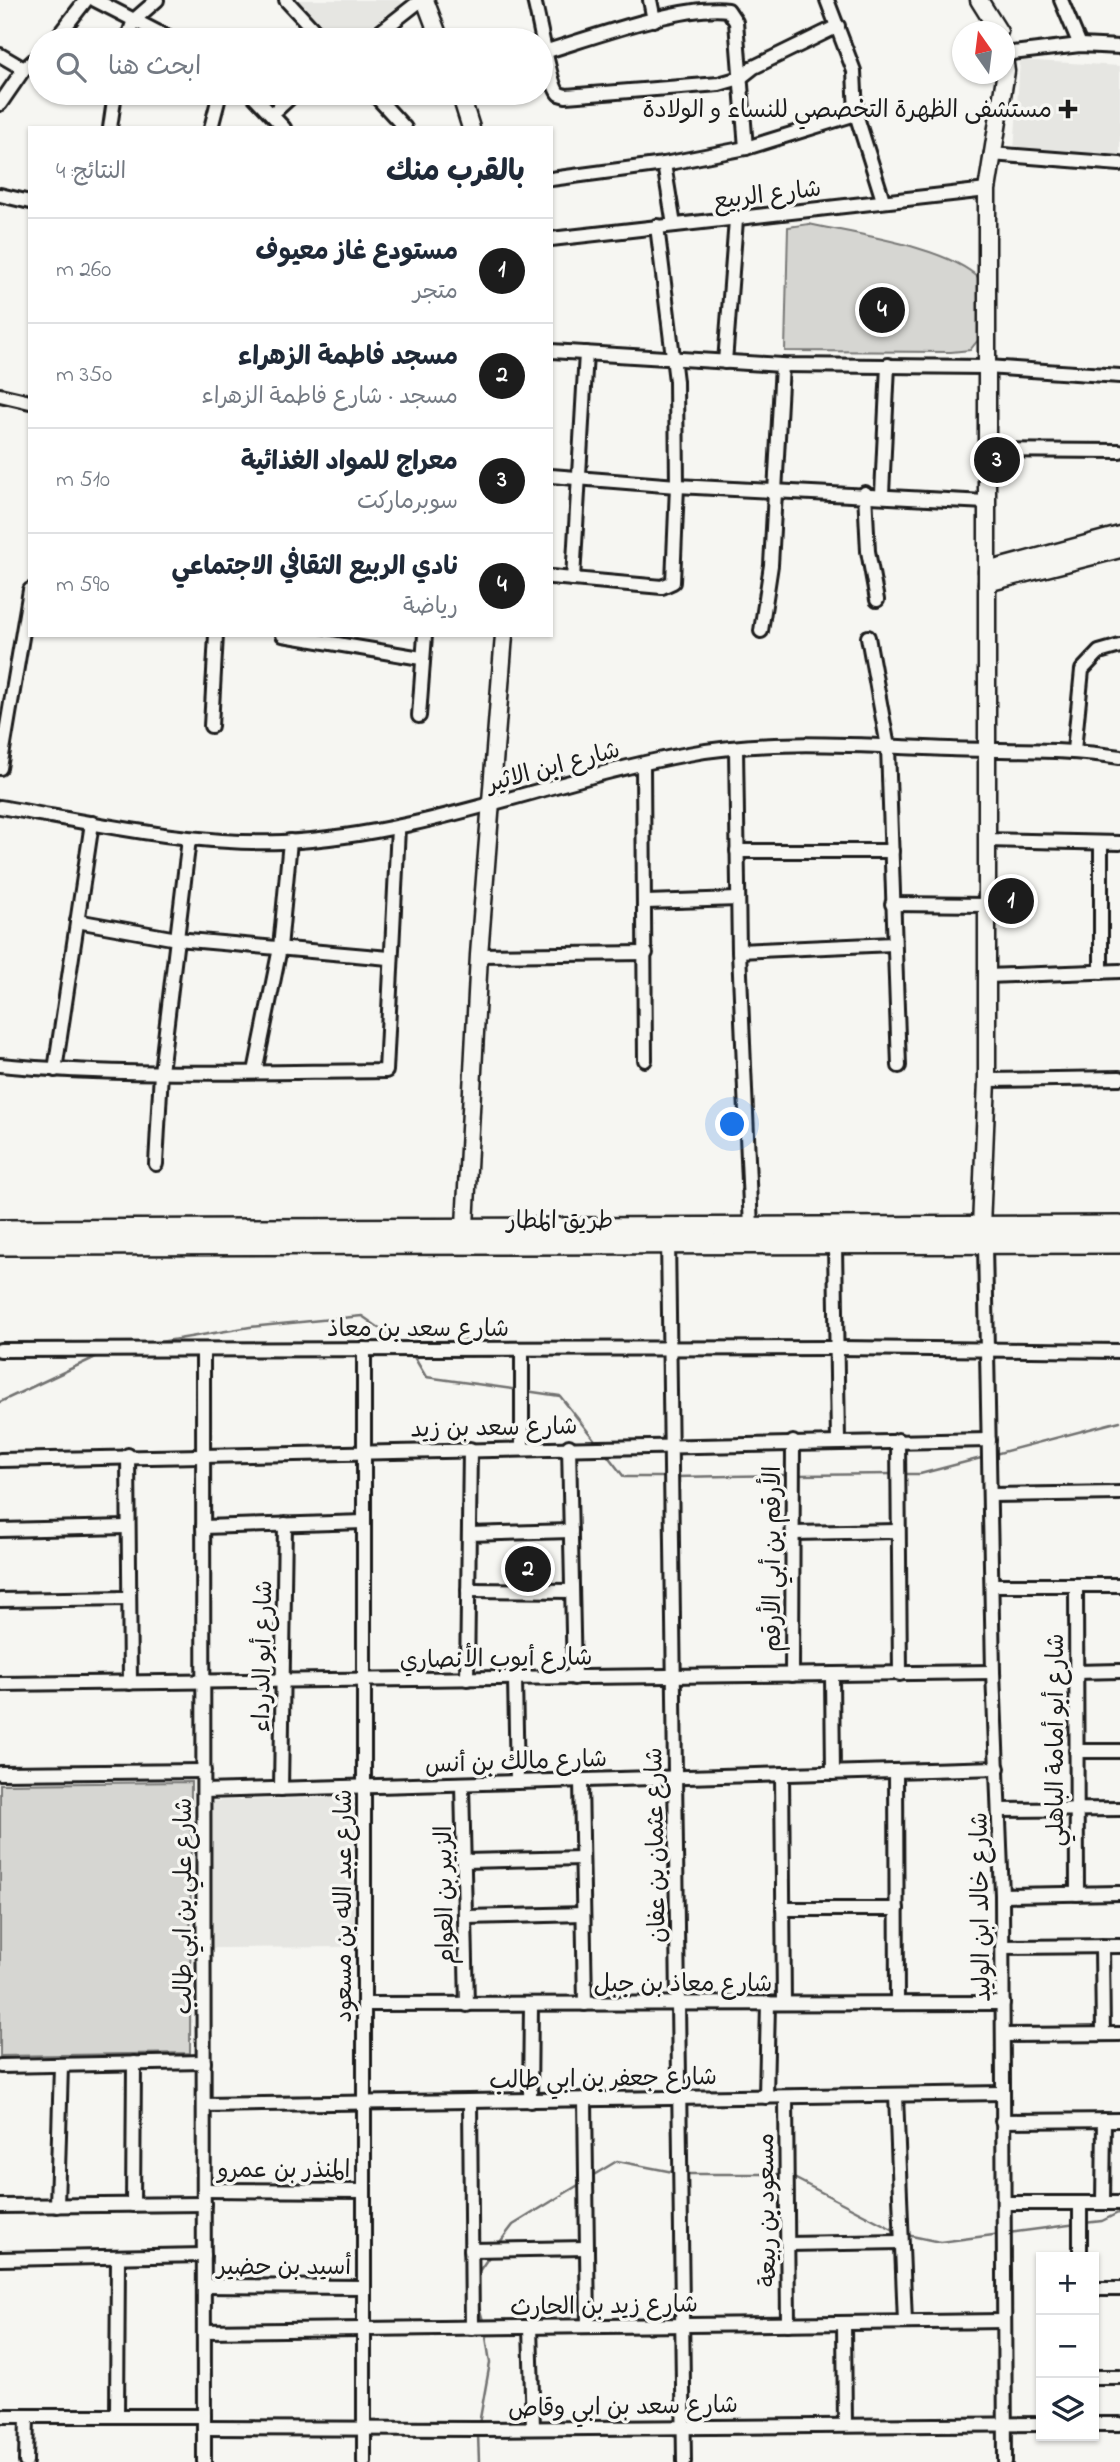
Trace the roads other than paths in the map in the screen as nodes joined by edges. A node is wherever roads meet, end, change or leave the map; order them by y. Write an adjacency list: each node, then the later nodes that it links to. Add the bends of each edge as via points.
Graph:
1 (86, 0): 15 (street)
2 (95, 0): 11 (street)
3 (156, 0): 11 (street)
4 (286, 0): 18 (street)
5 (423, 0): 19 (street); 20 (main road)
6 (534, 0): 21 (street)
7 (650, 0): 12 (street)
8 (827, 0): 14 (street)
9 (979, 0): 13 (main road)
10 (1061, 0): 22 (street)
11 (134, 20): 16 (street); 17 (street)
12 (654, 20): 24 (street); 29 (street, via 728,10 736,22)
13 (992, 21)
14 (838, 26): 29 (street); 40 (street, via 854,71)
15 (64, 28)
16 (131, 28)
17 (150, 28)
18 (312, 28)
19 (386, 28)
20 (435, 28)
21 (539, 28)
22 (1080, 45): 23 (street); 25 (street)
23 (1120, 47)
24 (553, 49)
25 (1015, 54)
26 (0, 55): 28 (street)
27 (28, 66): 28 (street)
28 (24, 69): 32 (street)
29 (740, 78): 31 (street, via 719,84 566,96); 46 (street)
30 (1004, 84): 47 (main road)
31 (553, 86)
32 (0, 104)
33 (113, 105): 41 (street)
34 (217, 105): 42 (street)
35 (263, 105): 39 (street)
36 (282, 105): 39 (street)
37 (384, 105): 44 (street)
38 (464, 105): 45 (main road)
39 (272, 114): 43 (street)
40 (856, 114): 46 (street); 53 (street)
41 (110, 126)
42 (212, 126)
43 (282, 126)
44 (403, 126)
45 (470, 126)
46 (746, 148): 48 (street)
47 (991, 155): 49 (street); 51 (main road)
48 (664, 164): 50 (street); 56 (street)
49 (1120, 164)
50 (553, 179)
51 (987, 190): 53 (street, شارع الربيع); 65 (main road)
52 (0, 195): 54 (street)
53 (883, 200): 55 (street, شارع الربيع)
54 (28, 202)
55 (736, 220): 56 (street, شارع الربيع); 62 (street)
56 (674, 225): 57 (street, شارع الربيع)
57 (657, 226): 58 (street, شارع الربيع); 61 (street)
58 (553, 240)
59 (553, 351): 60 (street)
60 (586, 354): 61 (street); 72 (street)
61 (673, 359): 62 (street); 73 (street)
62 (725, 362): 63 (street)
63 (782, 365): 64 (street); 74 (street)
64 (888, 365): 65 (street); 76 (street)
65 (987, 367): 66 (street); 69 (main road)
66 (1120, 376)
67 (0, 395): 68 (street)
68 (28, 402)
69 (987, 450): 70 (street); 77 (main road)
70 (1120, 451)
71 (553, 476): 72 (street)
72 (579, 478): 73 (street); 82 (street)
73 (677, 486): 74 (street); 82 (street, via 673,582 662,587)
74 (777, 490): 75 (street); 85 (street)
75 (864, 494): 76 (street); 83 (street)
76 (882, 494): 77 (street)
77 (986, 502): 81 (main road)
78 (1120, 535): 81 (main road)
79 (1120, 549): 81 (main road)
80 (553, 577): 82 (street)
81 (987, 577): 100 (main road)
82 (573, 579)
83 (877, 600)
84 (28, 604): 104 (street)
85 (761, 631)
86 (216, 637): 97 (street)
87 (306, 637): 91 (street)
88 (425, 637): 94 (street)
89 (504, 637): 105 (main road)
90 (868, 637): 98 (street)
91 (328, 639): 94 (street)
92 (1120, 646): 93 (street)
93 (1099, 652): 95 (street); 101 (street, via 1082,670)
94 (421, 658): 96 (street)
95 (1120, 658)
96 (419, 716)
97 (211, 726)
98 (888, 747): 99 (street, شارع ابن الاثير, via 844,743); 100 (street, شارع ابن الاثير); 115 (street)
99 (736, 749): 103 (street, شارع ابن الاثير); 114 (street)
100 (985, 750): 101 (street, شارع ابن الاثير); 110 (main road)
101 (1074, 750): 102 (street, شارع ابن الاثير)
102 (1120, 757)
103 (643, 764): 105 (street, شارع ابن الاثير); 117 (street)
104 (0, 768)
105 (491, 804): 108 (street, شارع ابن الاثير); 126 (main road)
106 (0, 807): 107 (street, شارع ابن الاثير)
107 (92, 822): 109 (street, شارع ابن الاثير); 120 (street)
108 (398, 828): 111 (street, شارع ابن الاثير); 127 (street)
109 (189, 839): 111 (street, شارع ابن الاثير); 121 (street)
110 (987, 840): 112 (street); 119 (main road)
111 (289, 841): 123 (street)
112 (1101, 843): 113 (street); 129 (street)
113 (1120, 843)
114 (737, 851): 115 (street); 116 (street)
115 (892, 851): 118 (street)
116 (738, 899): 117 (street); 124 (street)
117 (646, 902): 125 (street)
118 (892, 904): 119 (street); 122 (street)
119 (987, 905): 130 (main road)
120 (77, 921): 121 (street); 134 (street)
121 (177, 939): 123 (street); 135 (street)
122 (893, 944): 124 (street); 133 (street)
123 (281, 948): 127 (street); 136 (street)
124 (739, 951): 142 (street)
125 (646, 953): 126 (street); 131 (street)
126 (479, 955): 140 (main road)
127 (389, 958): 136 (street, via 386,1071)
128 (1120, 971): 129 (street)
129 (1101, 972): 130 (street)
130 (987, 976): 138 (main road)
131 (645, 1060)
132 (0, 1065): 134 (street)
133 (899, 1066)
134 (55, 1070): 135 (street)
135 (161, 1072): 136 (street); 139 (street)
136 (255, 1072)
137 (1120, 1079): 138 (street)
138 (987, 1080): 144 (main road)
139 (156, 1164)
140 (465, 1226): 143 (highway, طريق المطار); 145 (highway, طريق المطار)
141 (1120, 1226): 144 (highway, طريق المطار)
142 (751, 1228): 144 (highway, طريق المطار); 145 (highway, طريق المطار)
143 (0, 1230)
144 (982, 1235): 146 (highway, طريق المطار); 148 (highway, طريق المطار); 155 (street, شارع خالد ابن الوليد)
145 (667, 1236): 147 (highway, طريق المطار); 148 (highway, طريق المطار); 152 (street, شارع عثمان بن عفان)
146 (1120, 1243)
147 (0, 1245)
148 (835, 1245): 149 (street)
149 (836, 1348): 152 (street, شارع سعد بن معاذ); 155 (street, شارع سعد بن معاذ); 159 (street)
150 (364, 1349): 151 (street, شارع سعد بن معاذ); 154 (street, شارع سعد بن معاذ); 165 (street, شارع عبد الله بن مسعود)
151 (522, 1349): 152 (street, شارع سعد بن معاذ); 162 (street)
152 (669, 1349): 161 (street, شارع عثمان بن عفان)
153 (0, 1350): 154 (street, شارع سعد بن معاذ)
154 (203, 1350): 166 (street, شارع علي بن ابي طالب)
155 (986, 1351): 156 (street, شارع سعد بن معاذ); 158 (street, شارع خالد ابن الوليد)
156 (1120, 1351)
157 (898, 1440): 158 (street, شارع سعد بن زيد); 159 (street, شارع سعد بن زيد); 177 (street)
158 (989, 1440): 170 (street, شارع خالد ابن الوليد)
159 (838, 1441): 160 (street, شارع سعد بن زيد)
160 (793, 1442): 161 (street, شارع سعد بن زيد); 178 (street, الأرقم بن أبي الأرقم)
161 (670, 1445): 163 (street, شارع سعد بن زيد); 193 (street, شارع عثمان بن عفان)
162 (522, 1447): 163 (street, شارع سعد بن زيد); 164 (street, شارع سعد بن زيد)
163 (569, 1447): 176 (street)
164 (470, 1449): 165 (street, شارع سعد بن زيد); 179 (street)
165 (364, 1450): 166 (street, شارع سعد بن زيد); 171 (street, شارع عبد الله بن مسعود)
166 (203, 1454): 167 (street, شارع سعد بن زيد); 174 (street, شارع علي بن ابي طالب)
167 (128, 1455): 168 (street, شارع سعد بن زيد); 173 (street)
168 (0, 1460)
169 (1120, 1493): 170 (street)
170 (991, 1495): 180 (street, شارع خالد ابن الوليد)
171 (364, 1522): 172 (street); 197 (street, شارع عبد الله بن مسعود)
172 (285, 1524): 174 (street); 198 (street, شارع أبو الدرداء)
173 (127, 1527): 175 (street); 185 (street)
174 (203, 1527): 199 (street, شارع علي بن ابي طالب)
175 (0, 1530)
176 (571, 1531): 179 (street); 184 (street)
177 (898, 1531): 178 (street); 190 (street)
178 (793, 1533): 191 (street, الأرقم بن أبي الأرقم)
179 (469, 1534): 183 (street)
180 (993, 1585): 181 (street); 188 (street, شارع خالد ابن الوليد)
181 (1076, 1585): 182 (street); 189 (street, شارع أبو أمامة الباهلي)
182 (1120, 1585)
183 (468, 1590): 184 (street); 195 (street)
184 (572, 1591): 194 (street)
185 (129, 1598): 186 (street); 200 (street)
186 (0, 1600)
187 (1120, 1671): 189 (street)
188 (993, 1672): 190 (street, شارع أيوب الأنصاري); 204 (street, شارع خالد ابن الوليد)
189 (1075, 1672): 202 (street, شارع أبو أمامة الباهلي)
190 (900, 1674): 192 (street, شارع أيوب الأنصاري)
191 (792, 1675): 192 (street, شارع أيوب الأنصاري); 193 (street, شارع أيوب الأنصاري)
192 (831, 1675): 208 (street)
193 (674, 1677): 194 (street, شارع أيوب الأنصاري); 210 (street, شارع عثمان بن عفان)
194 (574, 1678): 196 (street, شارع أيوب الأنصاري)
195 (467, 1679): 196 (street, شارع أيوب الأنصاري); 197 (street, شارع أيوب الأنصاري)
196 (515, 1679): 212 (street)
197 (364, 1680): 198 (street, شارع أيوب الأنصاري); 214 (street, شارع عبد الله بن مسعود)
198 (282, 1681): 199 (street, شارع أيوب الأنصاري); 215 (street, شارع أبو الدرداء)
199 (204, 1682): 200 (street, شارع أيوب الأنصاري); 205 (street, شارع علي بن ابي طالب)
200 (130, 1683): 201 (street, شارع أيوب الأنصاري)
201 (0, 1684)
202 (1076, 1751): 203 (street); 218 (street, شارع أبو أمامة الباهلي)
203 (1120, 1751)
204 (998, 1768): 206 (street, شارع مالك بن أنس); 219 (street, شارع خالد ابن الوليد)
205 (204, 1771): 207 (street); 216 (street, شارع علي بن ابي طالب)
206 (896, 1771): 208 (street, شارع مالك بن أنس); 226 (street)
207 (0, 1773)
208 (833, 1773): 209 (street, شارع مالك بن أنس)
209 (782, 1774): 210 (street, شارع مالك بن أنس); 225 (street)
210 (675, 1777): 211 (street, شارع مالك بن أنس); 239 (street, شارع عثمان بن عفان)
211 (581, 1780): 212 (street, شارع مالك بن أنس); 220 (street)
212 (517, 1782): 213 (street, شارع مالك بن أنس)
213 (462, 1784): 214 (street, شارع مالك بن أنس); 221 (street, الزبير بن العوام)
214 (364, 1786): 215 (street, شارع مالك بن أنس); 236 (street, شارع عبد الله بن مسعود)
215 (281, 1789): 216 (street, شارع مالك بن أنس)
216 (204, 1791): 244 (street, شارع علي بن ابي طالب)
217 (1120, 1808): 218 (street)
218 (1076, 1809): 219 (street); 223 (street, شارع أبو أمامة الباهلي)
219 (999, 1810): 224 (street, شارع خالد ابن الوليد)
220 (582, 1858): 221 (street); 227 (street)
221 (465, 1861): 228 (street, الزبير بن العوام)
222 (1120, 1893): 223 (street)
223 (1077, 1894): 224 (street)
224 (1002, 1895): 231 (street, شارع خالد ابن الوليد)
225 (783, 1909): 226 (street); 233 (street)
226 (897, 1909): 234 (street)
227 (583, 1914): 228 (street); 238 (street)
228 (466, 1917): 240 (street, الزبير بن العوام)
229 (1102, 1946): 230 (street); 231 (street); 241 (street)
230 (1120, 1946)
231 (1002, 1947): 235 (street, شارع خالد ابن الوليد)
232 (768, 2003): 233 (street, شارع معاذ بن جبل); 239 (street, شارع معاذ بن جبل); 250 (street)
233 (784, 2003): 234 (street, شارع معاذ بن جبل)
234 (897, 2003): 235 (street, شارع معاذ بن جبل)
235 (1003, 2003): 243 (street, شارع خالد ابن الوليد)
236 (364, 2004): 240 (street, شارع معاذ بن جبل); 256 (street, شارع عبد الله بن مسعود)
237 (531, 2004): 238 (street, شارع معاذ بن جبل); 240 (street, شارع معاذ بن جبل); 255 (street)
238 (585, 2004): 239 (street, شارع معاذ بن جبل)
239 (678, 2004): 252 (street, شارع عثمان بن عفان)
240 (467, 2005)
241 (1103, 2034): 242 (street); 243 (street)
242 (1120, 2034)
243 (1003, 2035): 248 (street, شارع خالد ابن الوليد)
244 (204, 2062): 245 (street); 257 (street, شارع علي بن ابي طالب)
245 (134, 2063): 246 (street); 268 (street)
246 (61, 2065): 247 (street); 270 (street)
247 (0, 2066)
248 (1003, 2093): 249 (street, شارع جعفر بن ابي طالب); 260 (street, شارع خالد ابن الوليد)
249 (896, 2095): 251 (street, شارع جعفر بن ابي طالب); 271 (street)
250 (766, 2097): 251 (street, شارع جعفر بن ابي طالب); 252 (street, شارع جعفر بن ابي طالب)
251 (786, 2097): 272 (street, مسعود بن ربيعة)
252 (679, 2098): 253 (street, شارع جعفر بن ابي طالب); 287 (street, شارع عثمان بن عفان)
253 (585, 2100): 255 (street, شارع جعفر بن ابي طالب); 273 (street)
254 (470, 2101): 255 (street, شارع جعفر بن ابي طالب); 256 (street, شارع جعفر بن ابي طالب); 274 (street)
255 (530, 2101)
256 (364, 2103): 257 (street, شارع جعفر بن ابي طالب); 262 (street, شارع عبد الله بن مسعود)
257 (204, 2105): 261 (street, شارع علي بن ابي طالب)
258 (1104, 2120): 259 (street); 260 (street); 265 (street)
259 (1120, 2120)
260 (1002, 2121): 263 (street, شارع خالد ابن الوليد)
261 (204, 2190): 262 (street, المنذر بن عمرو); 267 (street, شارع علي بن ابي طالب)
262 (364, 2191): 280 (street, شارع عبد الله بن مسعود)
263 (1005, 2203): 264 (street); 283 (street, شارع خالد ابن الوليد)
264 (1080, 2203): 265 (street); 275 (street)
265 (1103, 2203): 266 (street)
266 (1120, 2203)
267 (204, 2204): 268 (street); 276 (street, شارع علي بن ابي طالب)
268 (133, 2205): 270 (street)
269 (0, 2206): 270 (street)
270 (57, 2206)
271 (901, 2242): 272 (street); 284 (street)
272 (788, 2244): 286 (street, مسعود بن ربيعة)
273 (587, 2248): 274 (street); 288 (street)
274 (471, 2250): 290 (street)
275 (1080, 2252)
276 (204, 2255): 277 (street); 279 (street, شارع علي بن ابي طالب)
277 (118, 2257): 278 (street); 297 (street)
278 (0, 2259)
279 (204, 2286): 280 (street, أسيد بن حضير); 292 (street, شارع علي بن ابي طالب)
280 (364, 2287): 291 (street, شارع عبد الله بن مسعود)
281 (1099, 2289): 282 (street)
282 (1120, 2289)
283 (1004, 2321): 284 (street, شارع زيد بن الحارث); 299 (street, شارع خالد ابن الوليد)
284 (905, 2322): 285 (street, شارع زيد بن الحارث)
285 (844, 2323): 286 (street, شارع زيد بن الحارث); 303 (street)
286 (788, 2324): 287 (street, شارع زيد بن الحارث)
287 (682, 2325): 288 (street, شارع زيد بن الحارث); 304 (street, شارع عثمان بن عفان)
288 (588, 2326): 289 (street, شارع زيد بن الحارث)
289 (530, 2327): 290 (street, شارع زيد بن الحارث); 306 (street)
290 (472, 2328): 291 (street, شارع زيد بن الحارث)
291 (364, 2329): 292 (street, شارع زيد بن الحارث); 305 (street, شارع عبد الله بن مسعود)
292 (204, 2331): 298 (street, شارع علي بن ابي طالب)
293 (1099, 2377): 294 (street)
294 (1120, 2377)
295 (0, 2416): 296 (street, شارع سعد بن ابي وقاص)
296 (27, 2416): 297 (street, شارع سعد بن ابي وقاص); 307 (street)
297 (117, 2416): 298 (street, شارع سعد بن ابي وقاص)
298 (204, 2422): 305 (street, شارع سعد بن ابي وقاص); 308 (street, شارع علي بن ابي طالب)
299 (1005, 2424): 300 (street, شارع سعد بن ابي وقاص); 303 (street, شارع سعد بن ابي وقاص); 311 (street, شارع خالد ابن الوليد)
300 (1036, 2424)
301 (1099, 2424): 302 (street)
302 (1120, 2424)
303 (845, 2425): 304 (street, شارع سعد بن ابي وقاص)
304 (684, 2426): 306 (street, شارع سعد بن ابي وقاص); 310 (street, شارع عثمان بن عفان)
305 (364, 2427): 306 (street, شارع سعد بن ابي وقاص); 309 (street, شارع عبد الله بن مسعود)
306 (533, 2427)
307 (26, 2462)
308 (204, 2462)
309 (364, 2462)
310 (684, 2462)
311 (1005, 2462)

